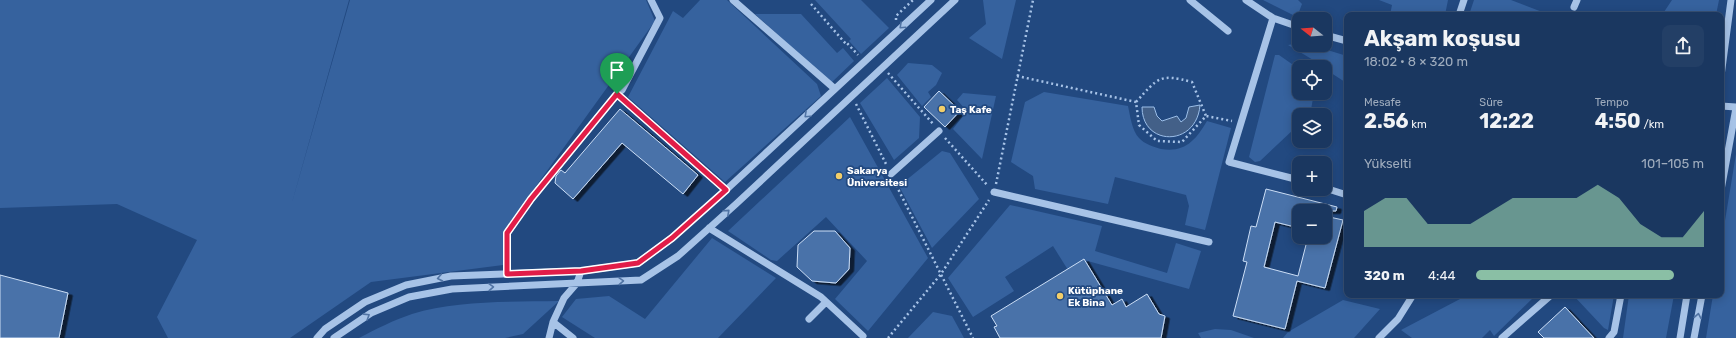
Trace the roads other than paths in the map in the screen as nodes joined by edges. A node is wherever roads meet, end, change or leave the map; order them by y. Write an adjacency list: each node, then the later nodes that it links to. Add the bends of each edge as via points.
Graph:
1 (651, 0): 17 (street, via 660,18 622,90)
2 (733, 0): 16 (street)
3 (931, 0): 16 (street, one-way to 16)
4 (956, 0): 28 (street, one-way to 4)
5 (1246, 0): 10 (street)
6 (1464, 0): 9 (street)
7 (1731, 0): 15 (street)
8 (1193, 1): 12 (street)
9 (1460, 12)
10 (1273, 18): 11 (street); 23 (street, via 1229,162)
11 (1292, 25)
12 (1228, 32)
13 (1332, 37): 14 (street)
14 (1344, 40)
15 (1724, 53)
16 (835, 89): 24 (street, one-way to 24)
17 (617, 94): 24 (street); 31 (street, via 531,199 507,233)
18 (1724, 106): 19 (street)
19 (1736, 107): 21 (street)
20 (939, 131): 22 (street)
21 (1724, 173)
22 (891, 174)
23 (1292, 178)
24 (726, 190): 30 (street, via 672,238 638,263)
25 (1332, 190): 27 (street)
26 (994, 192): 29 (street)
27 (1344, 194)
28 (709, 228): 32 (street, one-way to 28, via 641,280 678,256); 38 (street)
29 (1209, 242)
30 (581, 271): 31 (street); 32 (street)
31 (507, 274): 42 (street, one-way to 42, via 451,276 406,285 365,302 324,329)
32 (577, 283): 40 (street, via 564,298); 43 (street, one-way to 32, via 371,313 410,297 452,289)
33 (1411, 298): 46 (street, via 1398,319)
34 (1548, 298): 47 (street)
35 (1620, 298): 48 (street, via 1614,332)
36 (1686, 298): 49 (street)
37 (1701, 298): 50 (street, one-way to 37)
38 (826, 302): 39 (street); 41 (street)
39 (809, 319)
40 (553, 322): 44 (street); 45 (street)
41 (863, 336)
42 (317, 338)
43 (334, 338)
44 (550, 338)
45 (574, 338)
46 (1379, 338)
47 (1502, 338)
48 (1609, 338)
49 (1680, 338)
50 (1694, 338)

